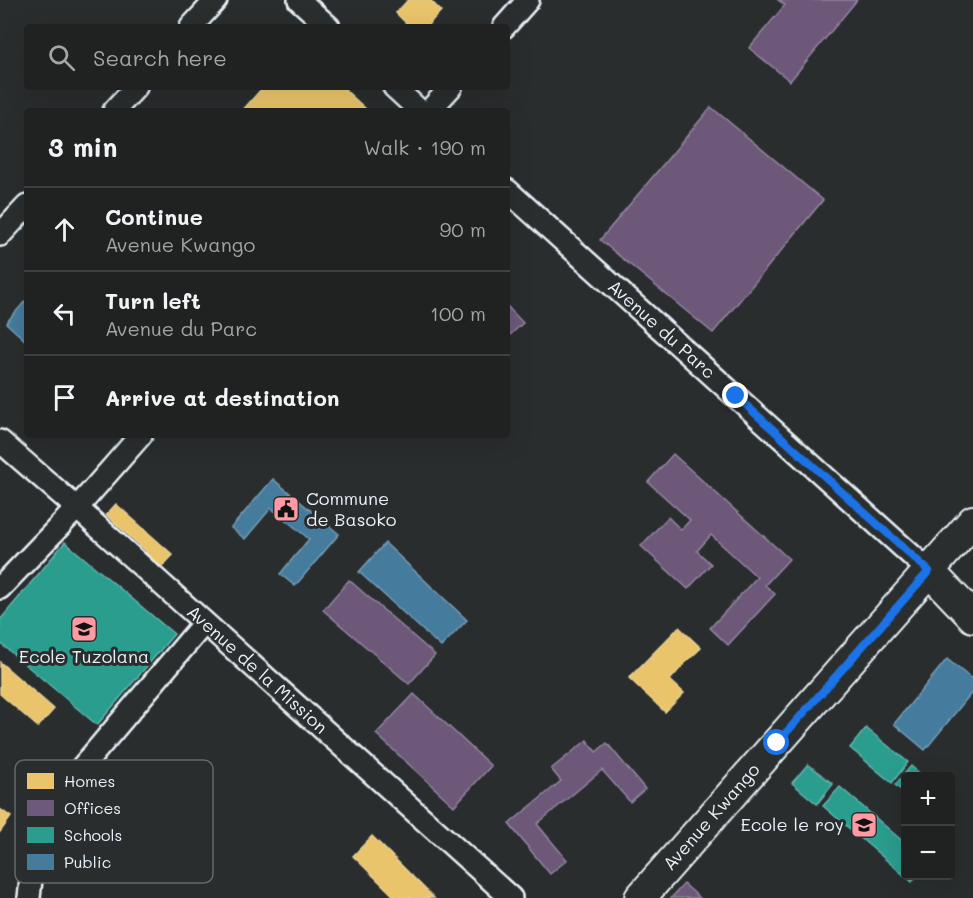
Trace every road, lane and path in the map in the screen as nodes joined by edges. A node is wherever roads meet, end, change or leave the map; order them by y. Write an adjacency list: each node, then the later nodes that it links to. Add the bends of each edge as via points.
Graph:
1 (216, 0): 4 (street)
2 (299, 0): 5 (street)
3 (528, 0): 6 (street)
4 (194, 24)
5 (325, 24)
6 (507, 24)
7 (133, 90): 10 (street)
8 (397, 90): 11 (street)
9 (448, 90): 12 (street)
10 (117, 108)
11 (417, 108)
12 (432, 108)
13 (510, 193): 20 (street, Avenue du Parc)
14 (24, 209): 15 (street)
15 (0, 235)
16 (138, 438): 18 (street)
17 (0, 441): 18 (street, Avenue de la Mission)
18 (76, 508): 21 (street); 23 (street, Avenue de la Mission)
19 (973, 521): 20 (street, Avenue Kwango)
20 (929, 571): 22 (street, Avenue du Parc); 28 (street, Avenue Kwango)
21 (0, 588)
22 (973, 617)
23 (204, 623): 24 (street); 27 (street, Avenue de la Mission)
24 (88, 760)
25 (31, 883): 26 (street)
26 (29, 898)
27 (511, 898)
28 (640, 898)

